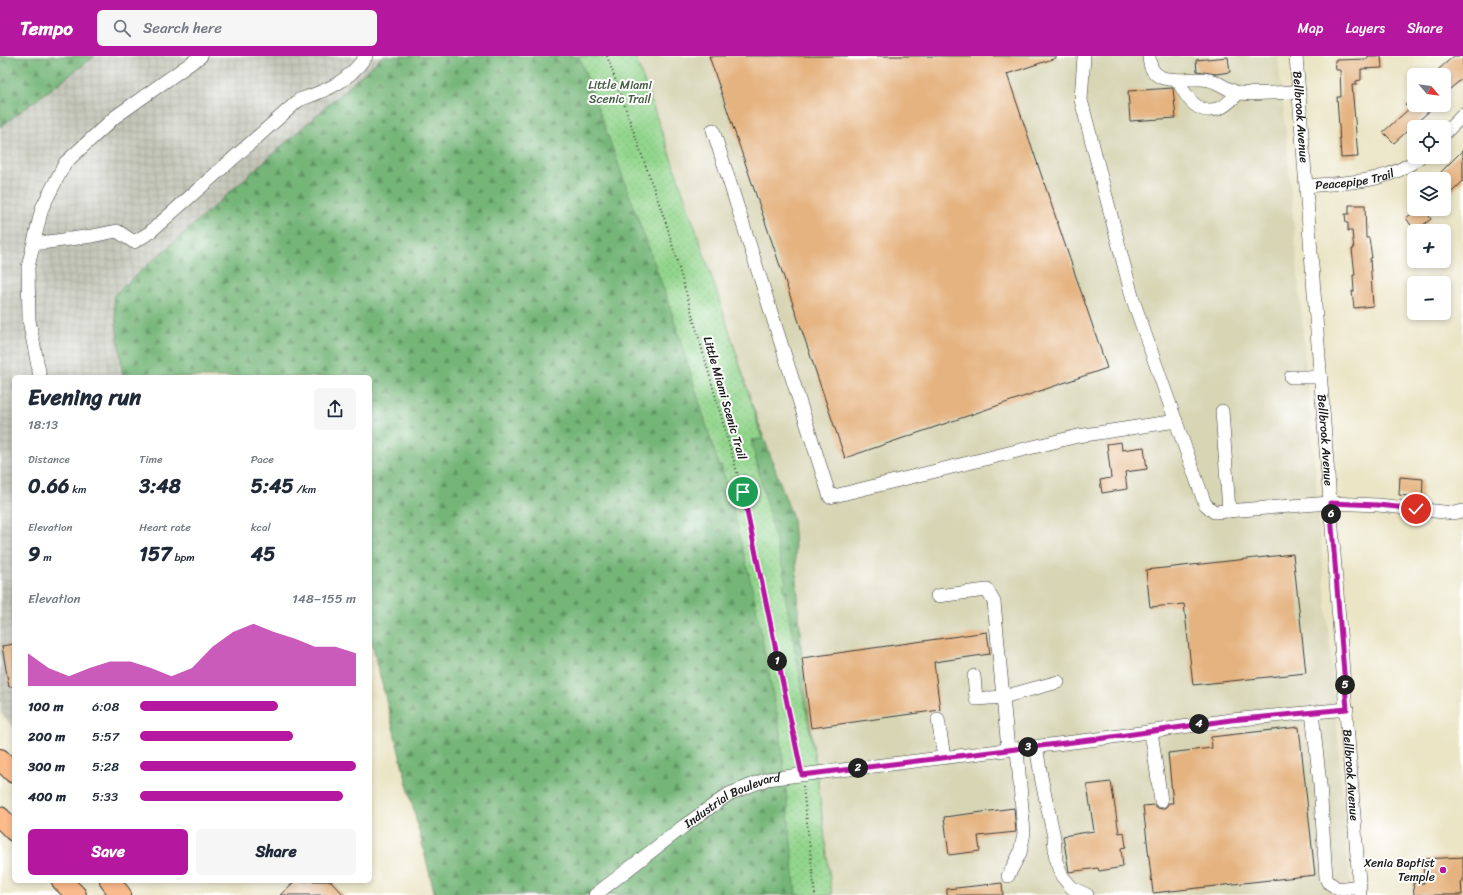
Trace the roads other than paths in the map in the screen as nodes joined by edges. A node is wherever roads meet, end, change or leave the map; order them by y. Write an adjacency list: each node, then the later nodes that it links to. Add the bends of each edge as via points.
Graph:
1 (202, 56): 14 (street, via 115,117 65,163 42,208)
2 (366, 56): 14 (street, via 350,75 330,89 300,100 148,233 134,242 117,231)
3 (1084, 56): 19 (street, via 1081,100 1133,300)
4 (1149, 56): 6 (street, via 1149,63 1158,76)
5 (1296, 56): 7 (street, Bellbrook Avenue)
6 (1178, 80): 8 (street, via 1208,79); 8 (street, via 1191,102 1203,109 1213,110 1223,106)
7 (1299, 92): 8 (street); 13 (street, Bellbrook Avenue)
8 (1239, 93)
9 (1463, 115): 10 (street)
10 (1451, 127)
11 (712, 130): 19 (street, via 830,497 1078,436)
12 (1410, 164): 13 (street, Peacepipe Trail, via 1401,170 1372,180)
13 (1307, 186): 17 (street, Bellbrook Avenue)
14 (34, 244): 15 (street, via 28,267 29,320)
15 (40, 375)
16 (1291, 377): 17 (street)
17 (1320, 377): 20 (street, Bellbrook Avenue)
18 (1222, 411): 21 (street)
19 (1176, 421): 21 (street, via 1205,504 1214,512)
20 (1330, 503): 21 (street); 22 (street); 27 (street, Bellbrook Avenue)
21 (1229, 511)
22 (1463, 511)
23 (936, 596): 26 (street, via 987,590 994,602)
24 (974, 676): 26 (street, via 976,699)
25 (1058, 682): 26 (street)
26 (1003, 697): 32 (street)
27 (1347, 709): 28 (street, Industrial Boulevard); 42 (street, Bellbrook Avenue)
28 (1312, 712): 30 (street, Industrial Boulevard); 42 (street, via 1326,878 1338,889)
29 (938, 719): 33 (street)
30 (1152, 731): 31 (street, Industrial Boulevard); 36 (street)
31 (1036, 746): 32 (street, Industrial Boulevard); 46 (street, via 1054,837 1056,861 1062,876 1072,888)
32 (1013, 749): 33 (street, Industrial Boulevard); 39 (street, via 1024,833 1020,853)
33 (944, 757): 45 (street, Industrial Boulevard, via 767,779 729,794)
34 (0, 759): 35 (highway)
35 (12, 772)
36 (1161, 802)
37 (0, 817): 38 (highway)
38 (12, 829)
39 (1008, 876)
40 (64, 883): 43 (highway)
41 (112, 883): 44 (highway)
42 (1360, 890)
43 (76, 895)
44 (121, 895)
45 (595, 895)
46 (1087, 895)

